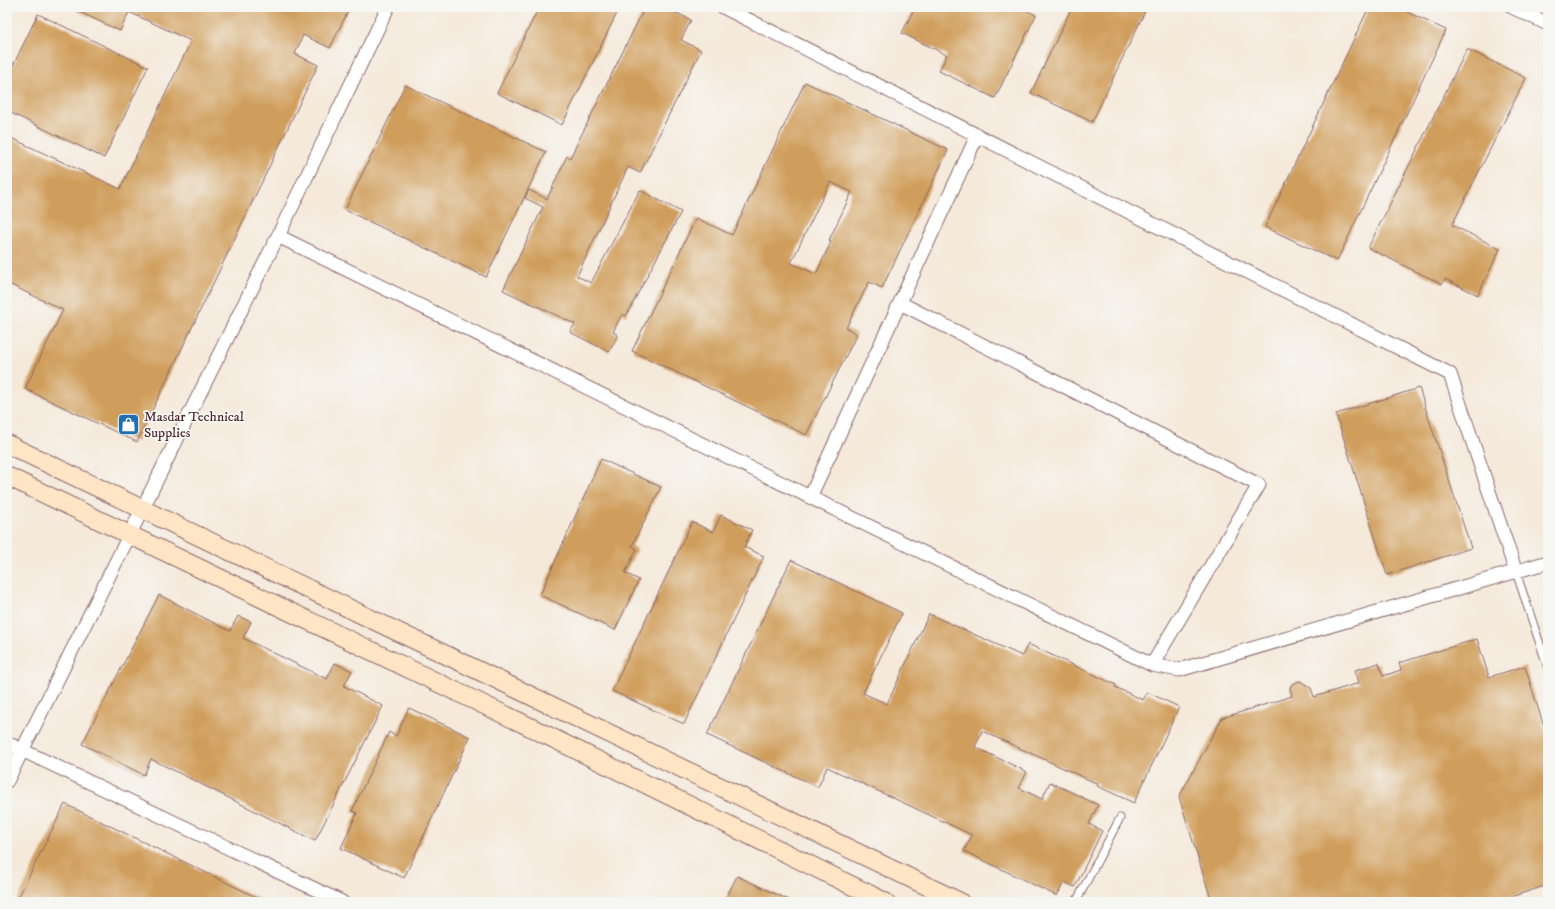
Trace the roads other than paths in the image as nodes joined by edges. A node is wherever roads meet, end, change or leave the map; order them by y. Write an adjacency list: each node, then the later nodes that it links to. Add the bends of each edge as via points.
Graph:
1 (388, 7): 6 (street)
2 (723, 7): 5 (street)
3 (1512, 7): 4 (street)
4 (1548, 24)
5 (978, 136): 7 (street); 14 (street, via 1450,374)
6 (278, 236): 10 (street); 11 (street)
7 (900, 303): 10 (street); 15 (street, via 1259,485)
8 (7, 444): 11 (main road)
9 (7, 476): 12 (main road)
10 (810, 497): 15 (street)
11 (142, 508): 12 (street); 23 (main road)
12 (129, 534): 18 (street); 22 (main road, via 526,725)
13 (1548, 562): 14 (street)
14 (1516, 572): 15 (street, via 1179,670); 16 (lane)
15 (1152, 665)
16 (1548, 668)
17 (7, 743): 18 (street)
18 (22, 750): 19 (street); 21 (street)
19 (7, 781)
20 (1120, 818): 24 (lane)
21 (342, 902)
22 (885, 902)
23 (960, 902)
24 (1076, 902)

